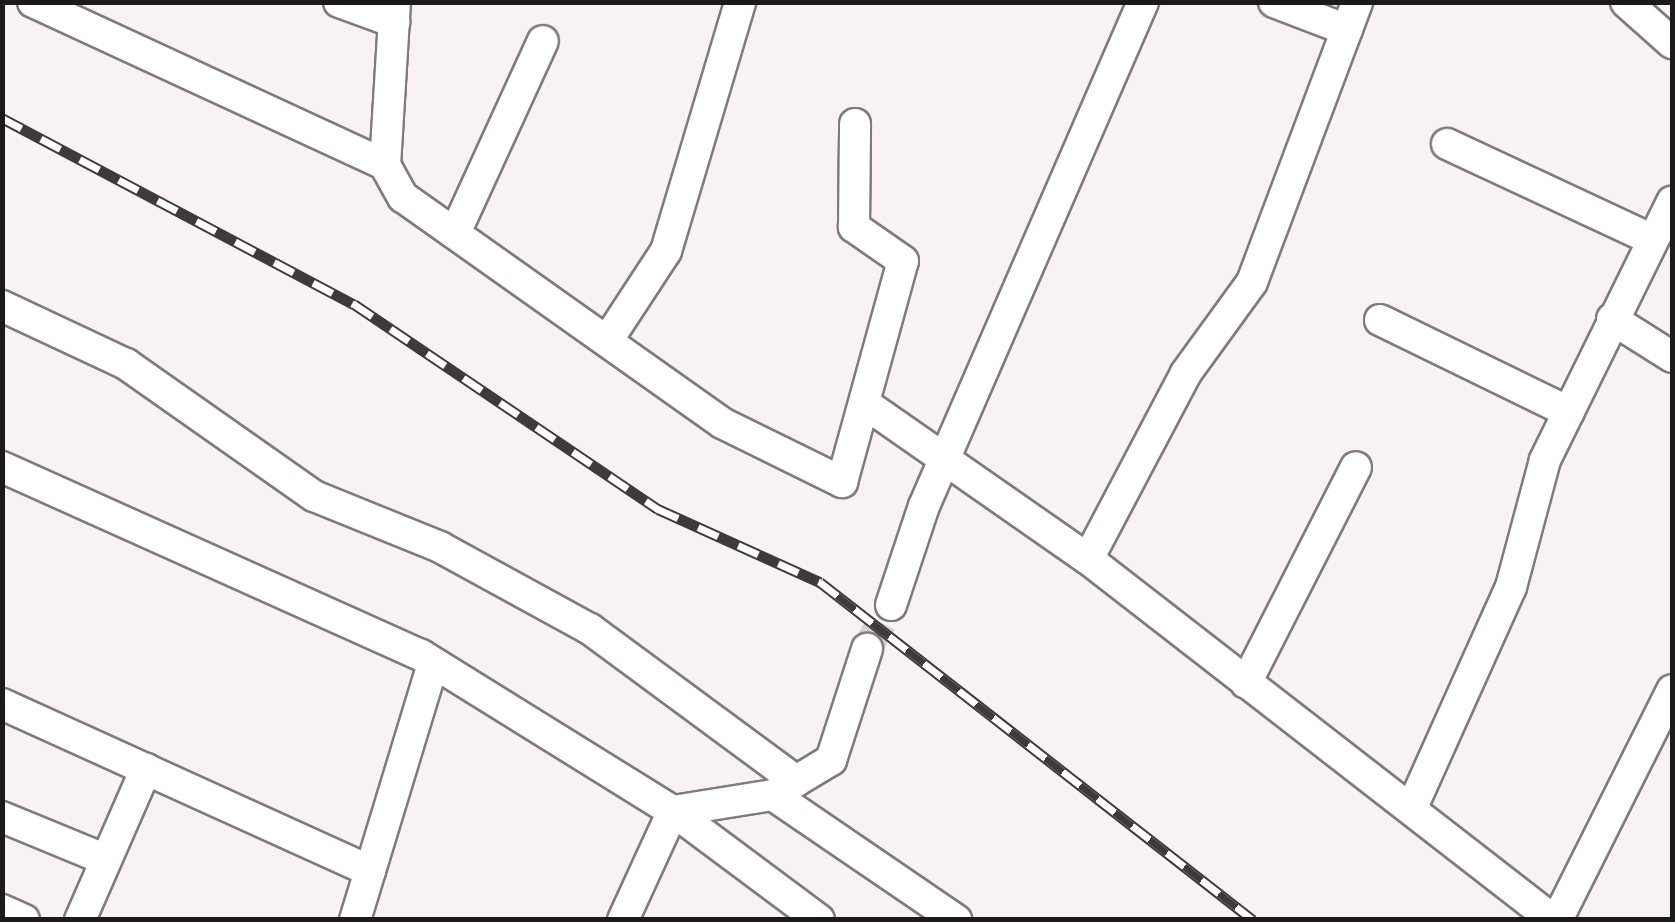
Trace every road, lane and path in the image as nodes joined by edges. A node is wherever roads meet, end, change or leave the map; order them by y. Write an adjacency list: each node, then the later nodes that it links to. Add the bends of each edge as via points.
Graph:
1 (33, 2): 13 (street)
2 (339, 2): 7 (street)
3 (740, 2): 20 (street, via 666,252)
4 (1143, 2): 24 (street)
5 (1274, 2): 8 (street)
6 (1626, 2): 10 (street)
7 (394, 12): 13 (street)
8 (1352, 16): 27 (street, via 1252,282 1186,373)
9 (543, 41): 15 (street)
10 (1672, 43)
11 (855, 124): 22 (street, via 854,227 903,261)
12 (1448, 144): 16 (street)
13 (385, 165): 15 (street, via 403,197)
14 (1672, 202): 16 (street)
15 (454, 233): 20 (street)
16 (1653, 240): 18 (street)
17 (2, 306): 35 (street, via 126,364 314,496 440,546 590,629)
18 (1612, 319): 21 (street); 23 (street)
19 (1380, 320): 23 (street)
20 (609, 338): 22 (street, via 722,423 842,482)
21 (1672, 358)
22 (867, 405): 24 (street)
23 (1569, 412): 36 (street, via 1540,477 1511,587)
24 (947, 454): 27 (street); 28 (street)
25 (2, 467): 30 (street)
26 (1356, 467): 31 (street)
27 (1088, 558): 31 (street)
28 (891, 605)
29 (867, 648): 35 (street, via 830,760)
30 (434, 664): 37 (street); 40 (street)
31 (1246, 683): 36 (street)
32 (1672, 690): 48 (street)
33 (2, 704): 34 (street)
34 (146, 769): 39 (street); 40 (street)
35 (784, 788): 37 (street); 47 (street)
36 (1413, 806): 48 (street)
37 (673, 811): 45 (street); 46 (street)
38 (2, 817): 39 (street)
39 (104, 859): 43 (street)
40 (370, 871): 44 (street)
41 (2, 910): 42 (street)
42 (24, 920)
43 (80, 920)
44 (355, 920)
45 (622, 920)
46 (819, 920)
47 (956, 920)
48 (1555, 920)

